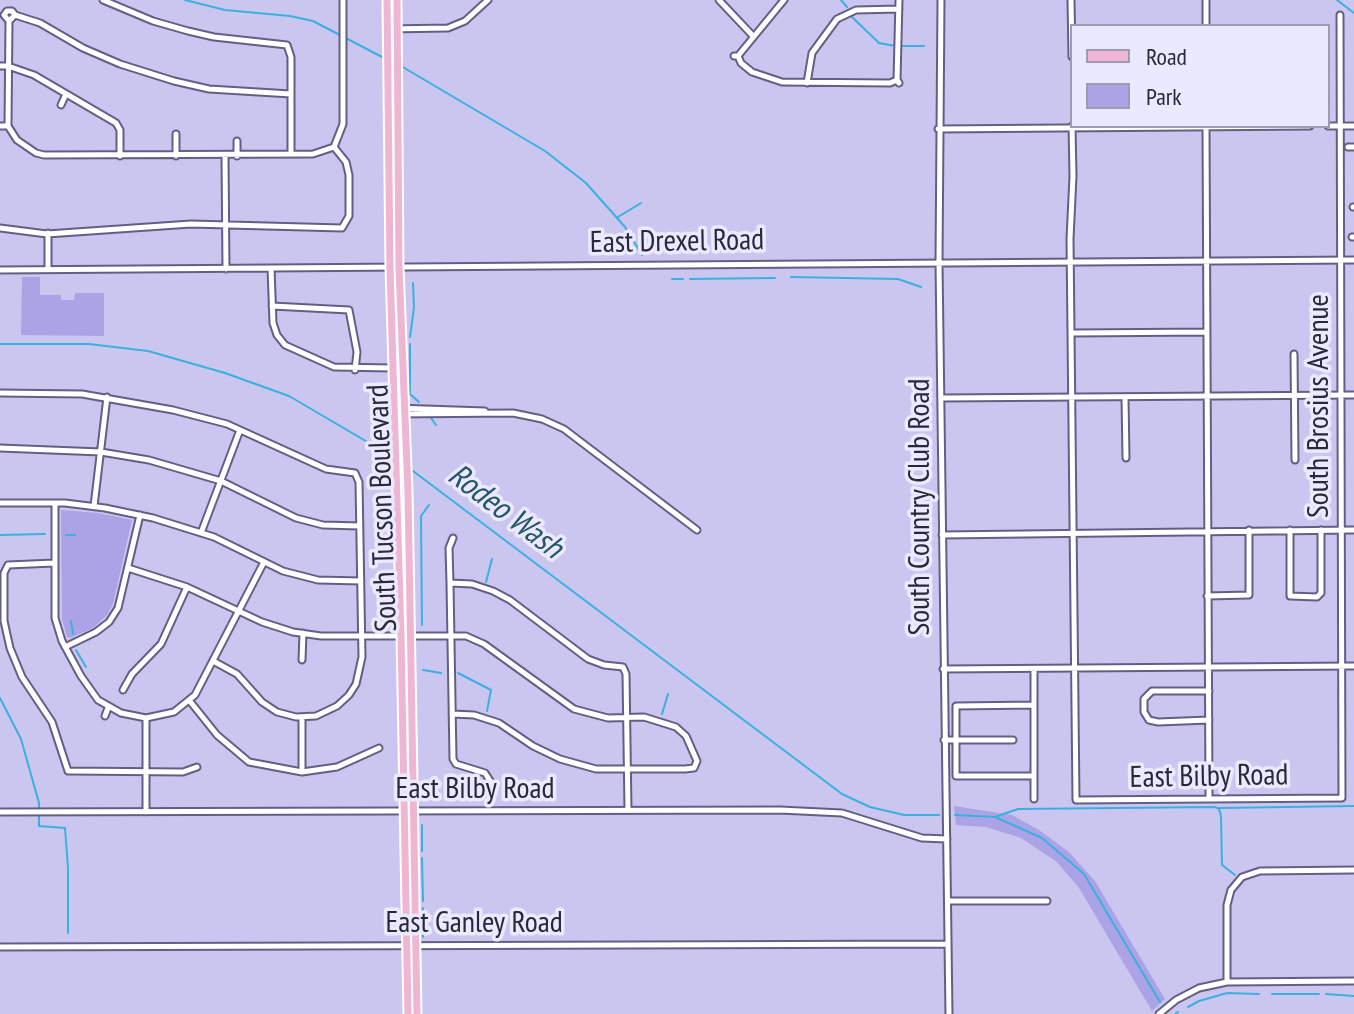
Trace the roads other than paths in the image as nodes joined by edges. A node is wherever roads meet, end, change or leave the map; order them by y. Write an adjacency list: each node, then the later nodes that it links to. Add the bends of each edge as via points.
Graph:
1 (10, 0): 14 (street)
2 (103, 0): 25 (street, via 178,29 290,45)
3 (343, 0): 38 (street, via 343,124)
4 (387, 0): 18 (main road, South Tucson Boulevard)
5 (397, 0): 19 (main road, South Tucson Boulevard)
6 (488, 0): 19 (street, via 465,21 448,28)
7 (719, 0): 20 (street)
8 (784, 0): 20 (street)
9 (899, 0): 13 (street)
10 (941, 0): 35 (street, South Country Club Road)
11 (1071, 0): 16 (street)
12 (1206, 0): 17 (street)
13 (899, 9): 23 (street, via 842,15 812,53); 23 (street, via 898,81)
14 (7, 14): 22 (street, via 13,20); 25 (street, via 40,23 120,64 174,81 209,89)
15 (1340, 15): 30 (street, South Brosius Avenue)
16 (1071, 24)
17 (1206, 24)
18 (387, 29): 19 (street); 54 (main road, South Tucson Boulevard)
19 (397, 29): 52 (main road, South Tucson Boulevard)
20 (753, 36): 23 (street, via 736,56 741,63 761,77)
21 (0, 66): 22 (street)
22 (8, 66): 24 (street); 28 (street)
23 (807, 83)
24 (66, 94): 26 (street); 40 (street, via 118,124)
25 (291, 94): 39 (street)
26 (61, 105)
27 (0, 126): 28 (street)
28 (8, 126): 40 (street, via 36,153)
29 (1330, 126): 30 (street)
30 (1339, 126): 31 (street); 48 (street, South Brosius Avenue)
31 (1354, 126)
32 (1070, 127): 35 (street)
33 (1072, 128): 50 (street)
34 (1206, 128): 47 (street)
35 (938, 129): 51 (street, South Country Club Road)
36 (176, 134): 41 (street)
37 (237, 141): 43 (street)
38 (334, 147): 39 (street); 44 (street, via 349,175 347,226)
39 (291, 154): 43 (street)
40 (120, 156): 41 (street)
41 (176, 156): 42 (street)
42 (225, 156): 43 (street); 44 (street)
43 (237, 156)
44 (225, 224): 46 (street); 56 (street)
45 (0, 228): 46 (street)
46 (48, 233): 55 (street)
47 (1205, 260): 48 (street, East Drexel Road); 50 (street, East Drexel Road); 59 (street)
48 (1340, 260): 49 (street, East Drexel Road); 66 (street, South Brosius Avenue)
49 (1354, 260)
50 (1071, 262): 51 (street, East Drexel Road); 60 (street)
51 (939, 263): 52 (street, East Drexel Road); 72 (street, South Country Club Road)
52 (399, 267): 54 (street, East Drexel Road); 74 (main road, South Tucson Boulevard)
53 (271, 268): 54 (street, East Drexel Road); 56 (street, East Drexel Road); 58 (street)
54 (390, 268): 62 (main road, South Tucson Boulevard)
55 (48, 269): 56 (street, East Drexel Road); 57 (street, East Drexel Road)
56 (226, 269)
57 (0, 270)
58 (272, 306): 63 (street, via 273,323 285,345 334,367); 63 (street, via 351,309)
59 (1207, 332): 60 (street); 71 (street)
60 (1073, 333): 69 (street)
61 (1294, 354): 65 (street)
62 (393, 368): 63 (street); 73 (main road, South Tucson Boulevard)
63 (355, 370)
64 (0, 393): 68 (street)
65 (1295, 395): 66 (street); 71 (street); 79 (street)
66 (1340, 395): 67 (street); 90 (street, South Brosius Avenue)
67 (1354, 395)
68 (107, 397): 75 (street); 77 (street)
69 (1074, 397): 70 (street); 72 (street); 94 (street)
70 (1125, 397): 71 (street); 78 (street)
71 (1207, 397): 92 (street)
72 (942, 398): 95 (street, South Country Club Road)
73 (395, 411): 74 (street); 107 (main road, South Tucson Boulevard)
74 (404, 411): 86 (street, via 527,414 554,424); 108 (main road, South Tucson Boulevard)
75 (240, 430): 80 (street); 85 (street, via 326,469 358,471)
76 (0, 448): 77 (street)
77 (101, 452): 80 (street); 83 (street)
78 (1126, 458)
79 (1295, 460)
80 (221, 481): 85 (street, via 296,518); 93 (street)
81 (0, 503): 82 (street)
82 (55, 503): 83 (street); 98 (street)
83 (94, 506): 84 (street)
84 (140, 515): 93 (street); 99 (street)
85 (360, 526): 100 (street)
86 (697, 530)
87 (1249, 530): 88 (street); 92 (street); 103 (street, via 1249,595)
88 (1290, 530): 89 (street); 89 (street, via 1290,596 1317,597)
89 (1321, 530): 90 (street)
90 (1341, 530): 91 (street); 115 (street, South Brosius Avenue)
91 (1354, 530)
92 (1207, 531): 94 (street); 103 (street)
93 (201, 533): 97 (street)
94 (1074, 534): 95 (street); 116 (street)
95 (942, 535): 117 (street, South Country Club Road)
96 (453, 538): 101 (street)
97 (264, 562): 100 (street, via 318,580); 104 (street)
98 (54, 563): 110 (street, via 55,618); 139 (street, via 6,564 4,621 22,677 52,722 66,772)
99 (128, 568): 102 (street); 110 (street, via 109,622)
100 (361, 581): 109 (street)
101 (450, 583): 106 (street); 128 (street, via 493,591 588,659 623,667)
102 (187, 587): 104 (street); 119 (street, via 161,644)
103 (1207, 596): 114 (street)
104 (239, 611): 105 (street); 112 (street)
105 (303, 633): 109 (street); 111 (street)
106 (450, 634): 108 (street); 124 (street); 128 (street, via 484,644 574,709)
107 (401, 635): 108 (street); 109 (street); 146 (main road, South Tucson Boulevard)
108 (411, 635): 146 (main road, South Tucson Boulevard)
109 (362, 636): 126 (street, via 358,687 337,706)
110 (65, 647): 123 (street)
111 (302, 660)
112 (215, 662): 121 (street); 126 (street, via 237,674 277,712)
113 (1354, 666): 115 (street)
114 (1209, 667): 115 (street); 116 (street); 120 (street)
115 (1341, 667): 142 (street, South Brosius Avenue)
116 (1075, 668): 118 (street); 144 (street, East Bilby Road, via 1076,800)
117 (943, 669): 118 (street); 130 (street, South Country Club Road)
118 (1034, 669): 122 (street)
119 (123, 690)
120 (1209, 691): 129 (street); 129 (street, via 1152,691 1144,699 1144,712 1158,722)
121 (189, 700): 127 (street, via 174,712); 134 (street, via 217,735)
122 (1034, 705): 131 (street, via 956,706); 140 (street)
123 (108, 708): 125 (street); 127 (street)
124 (452, 714): 136 (street, via 499,723 560,759 596,769); 141 (street, via 453,759 478,768)
125 (105, 716)
126 (302, 717): 138 (street)
127 (146, 718): 139 (street)
128 (627, 719): 136 (street); 136 (street, via 644,717 676,727 696,755 694,768)
129 (1209, 720): 144 (street)
130 (944, 740): 131 (street); 149 (street, South Country Club Road)
131 (956, 740): 132 (street); 140 (street, via 956,776)
132 (1013, 740)
133 (379, 748): 138 (street, via 337,767)
134 (249, 762): 137 (street); 138 (street)
135 (197, 767): 139 (street)
136 (628, 769): 145 (street)
137 (244, 770)
138 (302, 772)
139 (146, 773): 148 (street)
140 (1034, 776): 143 (street)
141 (494, 787)
142 (1342, 798): 144 (street, East Bilby Road)
143 (1034, 799)
144 (1209, 799)
145 (628, 810): 146 (street, East Bilby Road); 149 (street, East Bilby Road, via 840,813 922,838)
146 (409, 811): 148 (street, East Bilby Road); 154 (main road, South Tucson Boulevard)
147 (0, 812): 148 (street, East Bilby Road)
148 (146, 812)
149 (947, 839): 151 (street, South Country Club Road)
150 (1354, 870): 157 (street, via 1260,871 1242,877 1227,905)
151 (948, 901): 152 (street); 153 (street, South Country Club Road)
152 (1047, 901)
153 (948, 944): 154 (street, East Ganley Road); 160 (street, South Country Club Road)
154 (412, 945): 155 (street, East Ganley Road); 158 (main road, South Tucson Boulevard); 159 (main road, South Tucson Boulevard)
155 (0, 947)
156 (1354, 981): 157 (street)
157 (1227, 982): 161 (street, via 1199,988)
158 (408, 1014)
159 (417, 1014)
160 (949, 1014)
161 (1159, 1014)

